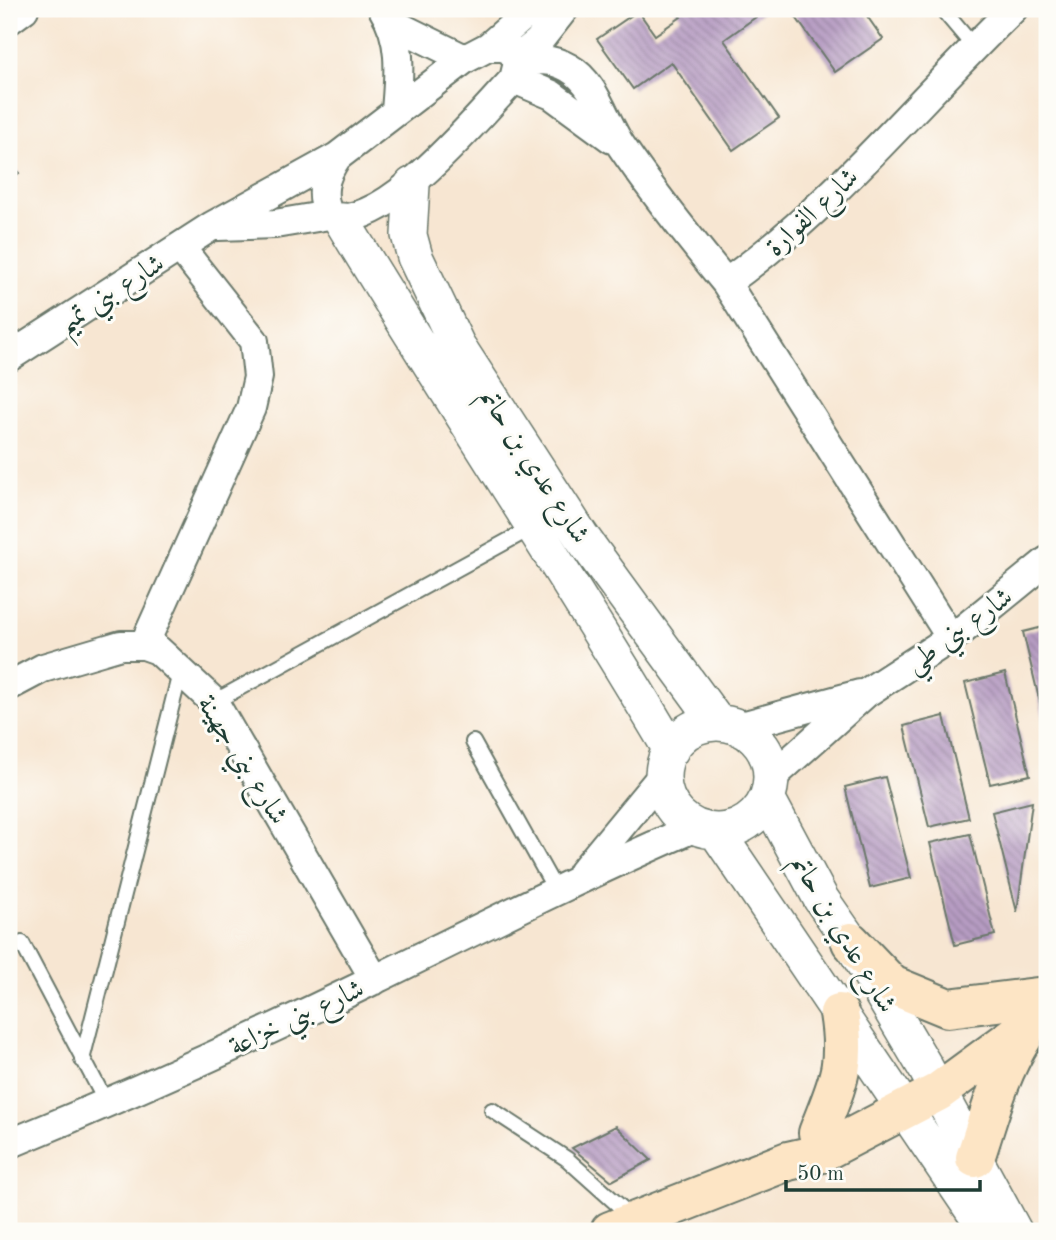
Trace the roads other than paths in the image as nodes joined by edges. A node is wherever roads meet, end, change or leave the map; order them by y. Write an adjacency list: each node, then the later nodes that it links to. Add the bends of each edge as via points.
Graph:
1 (24, 9): 7 (street)
2 (532, 9): 9 (street)
3 (564, 9): 10 (street)
4 (942, 9): 8 (lane)
5 (1013, 9): 8 (street, شارع الفوارة)
6 (387, 16): 9 (street); 11 (street, via 400,64)
7 (9, 20)
8 (974, 47): 17 (street, شارع الفوارة, via 816,211)
9 (477, 53): 10 (street, via 503,47 512,51); 11 (street, شارع بني تميم)
10 (516, 67): 13 (street); 17 (street, via 620,145)
11 (396, 111): 12 (street, شارع بني تميم)
12 (337, 157): 14 (street, via 324,180 324,203); 15 (street, شارع بني تميم)
13 (412, 185): 14 (street, via 372,211); 27 (street, شارع عدي بن حاتم, via 409,234 415,257 457,345 581,536)
14 (336, 218): 15 (street); 19 (street, شارع عدي بن حاتم)
15 (212, 226): 16 (street, شارع بني تميم)
16 (180, 247): 18 (street, شارع بني تميم); 22 (street, via 254,341 258,377 251,408)
17 (726, 283): 21 (street)
18 (9, 357)
19 (533, 527): 26 (lane); 29 (street, شارع عدي بن حاتم, via 594,619)
20 (1047, 561): 21 (street, شارع بني طي)
21 (951, 638): 25 (street, شارع بني طي)
22 (144, 645): 23 (street, شارع بني جهينة); 24 (street, via 121,645 43,668)
23 (181, 669): 26 (street, شارع بني جهينة); 38 (lane)
24 (9, 686)
25 (866, 693): 27 (street, شارع بني طي); 30 (street, شارع بني طي)
26 (214, 702): 35 (street, شارع بني جهينة)
27 (728, 724): 29 (street, via 687,731); 30 (street, via 762,747)
28 (473, 742): 32 (lane)
29 (666, 763): 31 (street, via 671,806); 32 (street, شارع بني خزاعة)
30 (769, 788): 31 (street, via 747,822); 33 (street, شارع عدي بن حاتم, via 821,899)
31 (706, 829): 32 (street, شارع بني خزاعة); 37 (street, شارع عدي بن حاتم)
32 (566, 883): 35 (street, شارع بني خزاعة)
33 (851, 942): 36 (main road, via 892,985 948,1008); 39 (street, شارع عدي بن حاتم)
34 (22, 943): 38 (lane)
35 (375, 980): 41 (street, شارع بني خزاعة)
36 (1040, 1007): 39 (main road); 45 (main road, via 1007,1062)
37 (839, 1013): 40 (street, شارع عدي بن حاتم); 43 (main road, via 845,1049 842,1068)
38 (82, 1060): 41 (lane)
39 (932, 1080): 40 (main road); 45 (street, شارع عدي بن حاتم)
40 (897, 1100): 43 (main road); 46 (main road, via 811,1157); 48 (street, شارع عدي بن حاتم)
41 (107, 1104): 44 (street, شارع بني خزاعة)
42 (492, 1110): 47 (lane, via 567,1159)
43 (818, 1133): 46 (main road)
44 (9, 1144)
45 (975, 1158): 49 (street, شارع عدي بن حاتم)
46 (788, 1161): 47 (main road)
47 (622, 1225)
48 (987, 1231)
49 (1014, 1231)

